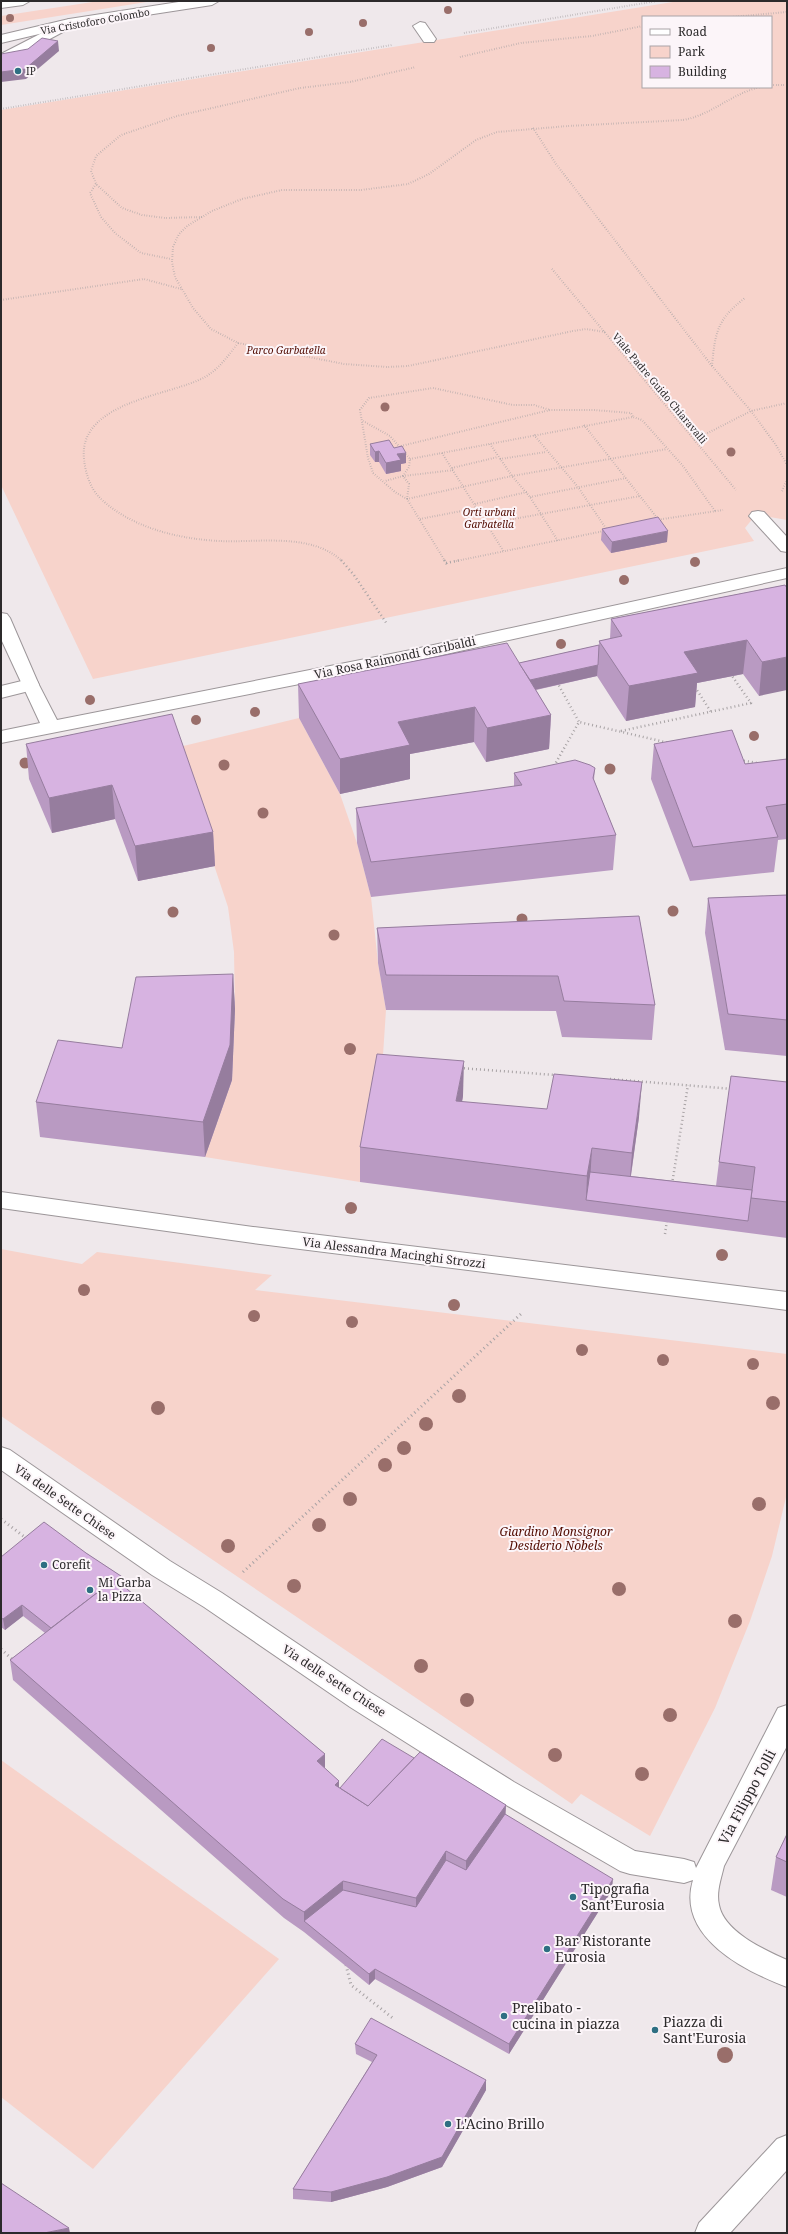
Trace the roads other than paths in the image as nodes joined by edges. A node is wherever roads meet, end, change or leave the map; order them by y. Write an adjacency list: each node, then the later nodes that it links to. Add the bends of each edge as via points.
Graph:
1 (23, 1): 3 (street)
2 (212, 1): 4 (street, Via Cristoforo Colombo)
3 (1, 4)
4 (69, 23): 6 (street, Via Cristoforo Colombo); 8 (street)
5 (420, 26): 7 (street)
6 (1, 39)
7 (429, 39)
8 (1, 61)
9 (753, 510): 10 (street)
10 (787, 547)
11 (787, 573): 15 (street, Via Rosa Raimondi Garibaldi, via 406,657)
12 (1, 618): 13 (street)
13 (30, 685): 14 (street); 15 (street)
14 (1, 692)
15 (51, 726): 16 (street, Via Rosa Raimondi Garibaldi)
16 (1, 737)
17 (1, 1200): 18 (street, Via Alessandra Macinghi Strozzi, via 261,1236)
18 (787, 1301)
19 (1, 1457): 21 (street, Via delle Sette Chiese, via 137,1552 468,1767 630,1862)
20 (787, 1716): 21 (street, Via Filippo Tolli, via 776,1741)
21 (695, 1874): 22 (street, via 715,1930 734,1947)
22 (787, 1974)
23 (787, 2149): 24 (street)
24 (710, 2233)

